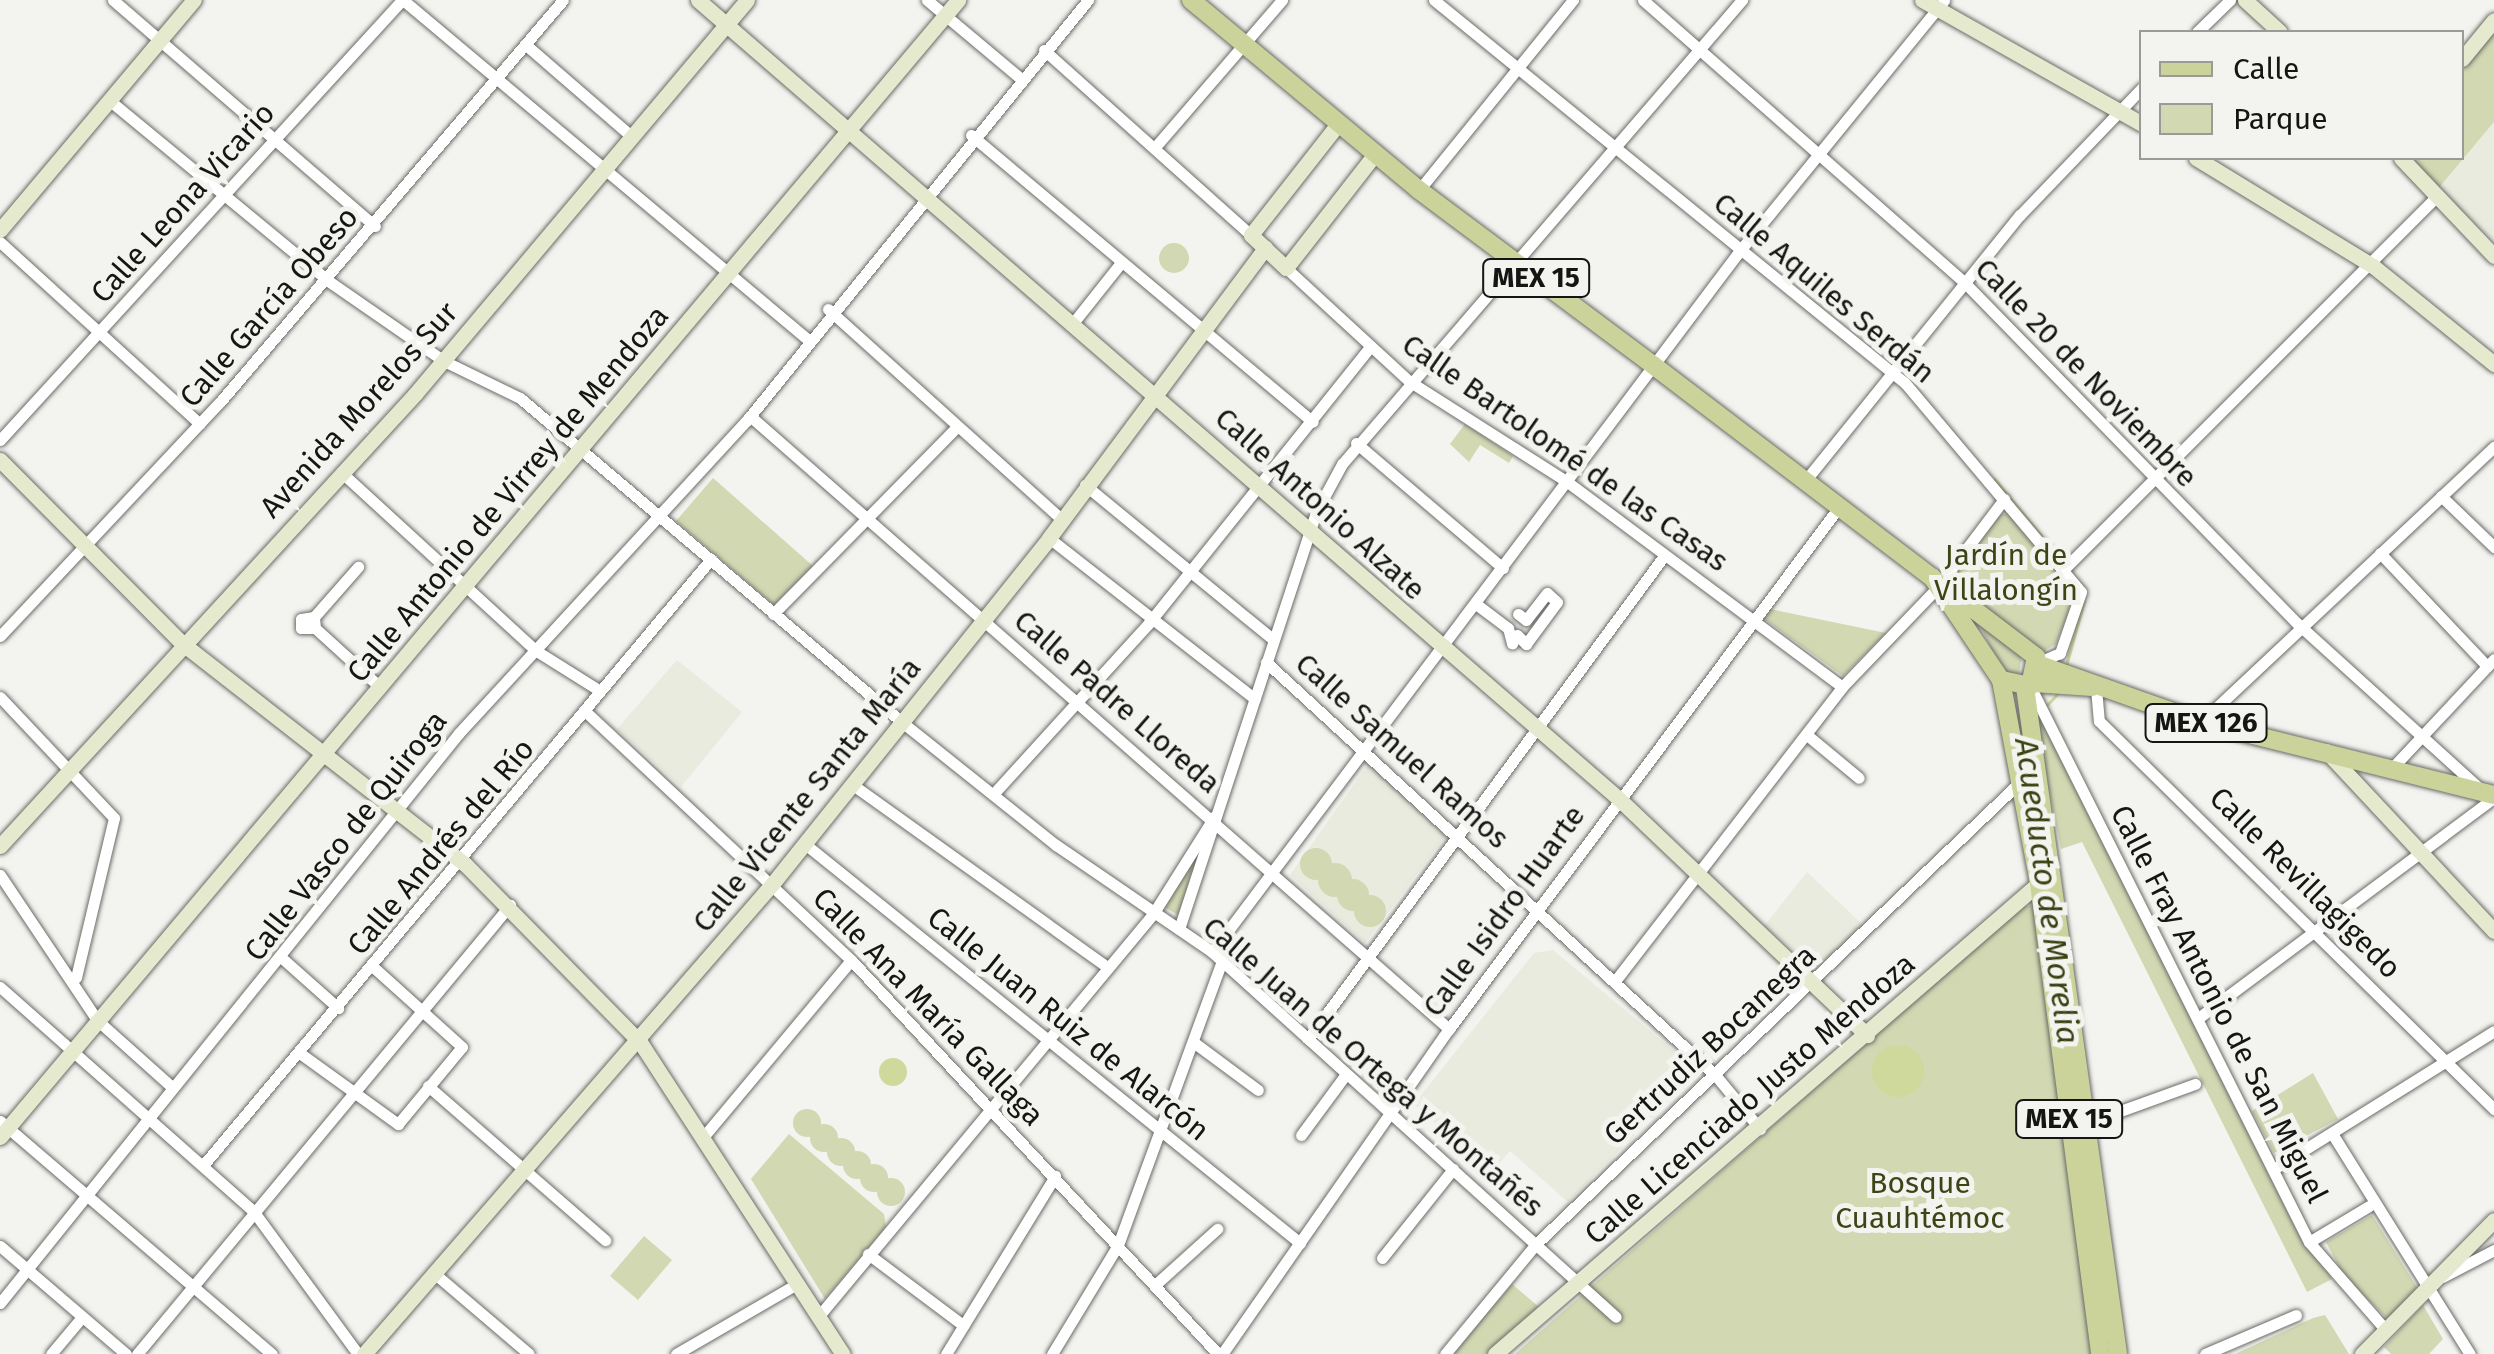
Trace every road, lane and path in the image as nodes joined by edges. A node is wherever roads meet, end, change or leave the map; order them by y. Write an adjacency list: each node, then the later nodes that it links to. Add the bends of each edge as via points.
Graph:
1 (113, 0): 24 (street)
2 (194, 0): 24 (street)
3 (403, 0): 32 (street); 41 (street, Calle Leona Vicario)
4 (563, 0): 26 (street, Calle García Obeso)
5 (698, 0): 21 (street, Calle Antonio Alzate)
6 (747, 0): 21 (street, Avenida Morelos Sur)
7 (927, 0): 19 (street)
8 (958, 0): 19 (street, Calle Antonio de Virrey de Mendoza)
9 (1088, 0): 28 (street, Calle Vasco de Quiroga)
10 (1191, 0): 25 (main road, MEX 15)
11 (1282, 0): 25 (street)
12 (1434, 0): 30 (street, Calle Aquiles Serdán)
13 (1573, 0): 30 (street)
14 (1644, 0): 27 (street, Calle 20 de Noviembre)
15 (1742, 0): 27 (street)
16 (2230, 0): 22 (street)
17 (2246, 0): 23 (street)
18 (1934, 4): 35 (street); 45 (street)
19 (945, 15): 31 (street); 38 (street, Calle Antonio de Virrey de Mendoza)
20 (2494, 20): 29 (street)
21 (727, 24): 38 (street, Calle Antonio Alzate); 40 (street, Avenida Morelos Sur)
22 (2199, 30)
23 (2278, 30)
24 (160, 40): 34 (street); 41 (street)
25 (1243, 44): 37 (main road, MEX 15); 42 (street)
26 (526, 45): 32 (street, Calle García Obeso); 40 (street)
27 (1698, 48): 43 (street); 45 (street, Calle 20 de Noviembre)
28 (1044, 50): 31 (street, Calle Vasco de Quiroga); 42 (street, Calle Bartolomé de las Casas)
29 (2464, 57)
30 (1518, 68): 43 (street, Calle Aquiles Serdán); 49 (street)
31 (1020, 78): 39 (street, Calle Vasco de Quiroga)
32 (497, 79): 48 (street); 53 (street, Calle García Obeso)
33 (2139, 91): 35 (street)
34 (110, 100): 50 (street, Calle Juan de Ortega y Montañés); 54 (street)
35 (2119, 110): 36 (street); 66 (street)
36 (2139, 122)
37 (1338, 124): 44 (main road, MEX 15); 55 (street)
38 (851, 128): 51 (street, Calle Antonio Alzate); 64 (street, Calle Antonio de Virrey de Mendoza)
39 (972, 135): 51 (street, Calle Vasco de Quiroga); 60 (street)
40 (631, 136): 48 (street, Avenida Morelos Sur)
41 (274, 139): 50 (street, Calle Leona Vicario); 53 (street)
42 (1156, 146): 55 (street, Calle Bartolomé de las Casas)
43 (1615, 149): 58 (street, Calle Aquiles Serdán); 61 (street)
44 (1376, 154): 49 (main road, MEX 15); 63 (street)
45 (1821, 154): 58 (street); 66 (street, Calle 20 de Noviembre)
46 (2199, 160): 62 (street)
47 (2403, 160): 52 (street)
48 (604, 169): 64 (street); 73 (street, Avenida Morelos Sur)
49 (1419, 190): 61 (main road, MEX 15)
50 (224, 193): 65 (street, Calle Juan de Ortega y Montañés); 69 (street, Calle Leona Vicario)
51 (923, 193): 67 (street, Calle Vasco de Quiroga); 68 (street, Calle Antonio Alzate)
52 (2436, 197): 59 (street); 62 (street)
53 (375, 226): 65 (street, Calle García Obeso)
54 (0, 230)
55 (1251, 235): 57 (street, Calle Bartolomé de las Casas)
56 (0, 242): 69 (street)
57 (1265, 248): 63 (street, Calle Bartolomé de las Casas); 70 (street, Calle Vicente Santa María)
58 (1742, 248): 75 (street); 76 (street, Calle Aquiles Serdán)
59 (2494, 256)
60 (1120, 264): 68 (street); 70 (street)
61 (1517, 264): 75 (main road, MEX 15); 77 (street)
62 (2372, 266): 74 (street); 89 (street)
63 (1286, 268): 72 (street, Calle Bartolomé de las Casas)
64 (729, 274): 71 (street); 86 (street, Calle Antonio de Virrey de Mendoza)
65 (327, 280): 73 (street, Calle Juan de Ortega y Montañés); 81 (street, Calle García Obeso)
66 (1964, 282): 76 (street); 89 (street, Calle 20 de Noviembre)
67 (828, 309): 71 (street, Calle Vasco de Quiroga); 82 (street)
68 (1073, 323): 78 (street, Calle Antonio Alzate)
69 (102, 331): 81 (street); 83 (street, Calle Leona Vicario)
70 (1200, 332): 78 (street, Calle Vicente Santa María); 80 (street)
71 (806, 338): 79 (street, Calle Vasco de Quiroga)
72 (1370, 347): 77 (street, Calle Bartolomé de las Casas); 80 (street)
73 (444, 361): 86 (street, Calle Juan de Ortega y Montañés, via 520,398); 88 (street, Avenida Morelos Sur)
74 (2494, 364)
75 (1653, 365): 90 (main road, MEX 15); 91 (street)
76 (1892, 370): 90 (street); 95 (street, Calle Aquiles Serdán)
77 (1409, 380): 84 (street); 91 (street, Calle Bartolomé de las Casas)
78 (1154, 393): 92 (street, Calle Vicente Santa María); 93 (street, Calle Antonio Alzate)
79 (750, 416): 97 (street, Calle Padre Lloreda); 98 (street, Calle Vasco de Quiroga)
80 (1312, 422): 93 (street)
81 (200, 424): 102 (street, Calle García Obeso)
82 (956, 428): 97 (street); 99 (street)
83 (0, 440)
84 (1356, 443): 100 (street); 108 (street)
85 (2494, 447): 94 (street)
86 (582, 450): 98 (street, Calle Juan de Ortega y Montañés); 112 (street, Calle Antonio de Virrey de Mendoza)
87 (0, 460): 102 (street)
88 (341, 472): 112 (street); 122 (street, Avenida Morelos Sur)
89 (2154, 478): 109 (street); 119 (street, Calle 20 de Noviembre)
90 (1804, 480): 96 (main road, MEX 15)
91 (1566, 481): 105 (street, Calle Bartolomé de las Casas); 108 (street)
92 (1085, 485): 99 (street, Calle Vicente Santa María); 110 (street)
93 (1261, 486): 100 (street, Calle Antonio Alzate); 110 (street)
94 (2441, 496): 103 (street); 104 (street)
95 (2004, 499): 109 (street, Calle Aquiles Serdán); 111 (street)
96 (1839, 506): 111 (main road, MEX 15); 117 (street, Calle Isidro Huarte)
97 (870, 513): 114 (street); 116 (street, Calle Padre Lloreda)
98 (665, 519): 106 (street, Calle Juan de Ortega y Montañés); 123 (street, Calle Vasco de Quiroga)
99 (1061, 519): 101 (street, Calle Vicente Santa María)
100 (1310, 530): 121 (street); 124 (street, Calle Antonio Alzate)
101 (1049, 538): 116 (street, Calle Vicente Santa María); 118 (street)
102 (84, 542): 120 (street, Calle García Obeso); 122 (street)
103 (2494, 547)
104 (2380, 553): 119 (street); 126 (street)
105 (1664, 556): 117 (street, Calle Bartolomé de las Casas); 139 (street)
106 (710, 559): 114 (street, Calle Juan de Ortega y Montañés); 132 (street, Calle Andrés del Río)
107 (358, 567): 129 (street, via 314,622)
108 (1503, 568): 113 (street)
109 (2064, 570): 127 (street, Calle Aquiles Serdán, via 2080,592 2060,653)
110 (1190, 573): 118 (street); 121 (street)
111 (1935, 583): 127 (main road, MEX 15); 128 (main road, MEX 15); 130 (street)
112 (464, 588): 123 (street); 129 (street, Calle Antonio de Virrey de Mendoza)
113 (1476, 604): 115 (street, via 1508,628 1512,643 1517,635 1526,644 1558,602 1547,593 1526,620); 124 (street)
114 (773, 614): 138 (street, Calle Juan de Ortega y Montañés)
115 (1518, 614)
116 (985, 618): 135 (street, Calle Padre Lloreda); 138 (street, Calle Vicente Santa María)
117 (1753, 622): 130 (street, Calle Bartolomé de las Casas); 152 (street, Calle Isidro Huarte)
118 (1148, 624): 134 (street); 135 (street)
119 (2298, 624): 137 (street); 140 (street, Calle 20 de Noviembre)
120 (0, 636)
121 (1274, 640): 125 (street)
122 (182, 644): 144 (street); 146 (street, Avenida Morelos Sur)
123 (535, 650): 132 (street); 153 (street, Calle Vasco de Quiroga)
124 (1440, 650): 139 (street, Calle Antonio Alzate); 143 (street)
125 (1266, 662): 134 (street); 143 (street, Calle Samuel Ramos)
126 (2490, 663): 140 (street)
127 (2033, 677): 128 (main road); 131 (main road, MEX 126); 183 (street, Calle Fray Antonio de San Miguel); 206 (main road, MEX 15)
128 (2000, 680): 148 (main road, MEX 15)
129 (381, 688): 144 (street, Calle Antonio de Virrey de Mendoza)
130 (1842, 688): 141 (street)
131 (2094, 688): 137 (main road, MEX 126); 169 (street, Calle Revillagigedo, via 2099,721)
132 (600, 691): 136 (street, Calle Andrés del Río)
133 (0, 697): 146 (street)
134 (1255, 699): 154 (street)
135 (1078, 702): 150 (street); 154 (street, Calle Padre Lloreda)
136 (586, 712): 159 (street, Calle Andrés del Río); 163 (street, Calle Ana María Gallaga)
137 (2201, 722): 142 (main road, MEX 126)
138 (903, 723): 149 (street, Calle Vicente Santa María); 150 (street, Calle Juan de Ortega y Montañés)
139 (1531, 730): 152 (street, Calle Antonio Alzate); 155 (street)
140 (2419, 734): 145 (street); 151 (street, Calle 20 de Noviembre)
141 (1807, 735): 147 (street); 162 (street)
142 (2324, 748): 145 (main road, MEX 126); 158 (street)
143 (1366, 754): 155 (street, Calle Samuel Ramos); 161 (street)
144 (323, 759): 153 (street); 184 (street, Calle Antonio de Virrey de Mendoza)
145 (2393, 767): 151 (main road, MEX 126)
146 (65, 772): 157 (street, Avenida Morelos Sur); 177 (street, via 114,818)
147 (1860, 778)
148 (2020, 782): 164 (main road, MEX 15); 179 (street, Gertrudiz Bocanegra)
149 (853, 785): 156 (street, Calle Vicente Santa María); 176 (street)
150 (997, 790): 167 (street, Calle Juan de Ortega y Montañés)
151 (2490, 795): 158 (street)
152 (1618, 798): 162 (street, Calle Antonio Alzate); 166 (street, Calle Isidro Huarte)
153 (395, 813): 159 (street); 172 (street, Calle Vasco de Quiroga)
154 (1218, 818): 161 (street, Calle Padre Lloreda); 167 (street); 168 (street)
155 (1459, 834): 166 (street, Calle Samuel Ramos); 174 (street)
156 (805, 844): 163 (street, Calle Vicente Santa María); 189 (street, Calle Juan Ruiz de Alarcón)
157 (0, 846)
158 (2421, 853): 169 (street); 170 (street)
159 (465, 864): 165 (street); 175 (street, Calle Andrés del Río)
160 (0, 875): 177 (street)
161 (1272, 876): 171 (street); 174 (street, Calle Padre Lloreda)
162 (1698, 877): 178 (street); 179 (street, Calle Antonio Alzate)
163 (773, 883): 173 (street, Calle Ana María Gallaga); 190 (street, Calle Vicente Santa María)
164 (2039, 883): 187 (street, Calle Licenciado Justo Mendoza); 260 (main road, MEX 15)
165 (510, 905): 182 (street); 190 (street)
166 (1538, 908): 178 (street, Calle Samuel Ramos); 185 (street, Calle Isidro Huarte)
167 (1153, 914): 168 (street, Calle Juan de Ortega y Montañés); 176 (street)
168 (1179, 929): 171 (street, Calle Juan de Ortega y Montañés)
169 (2317, 930): 183 (street); 194 (street, Calle Revillagigedo)
170 (2494, 931)
171 (1217, 956): 188 (street, Calle Juan de Ortega y Montañés); 191 (street)
172 (283, 959): 181 (street); 199 (street, Calle Vasco de Quiroga)
173 (851, 960): 202 (street, Calle Ana María Gallaga); 212 (street)
174 (1367, 960): 185 (street, Calle Padre Lloreda); 188 (street)
175 (373, 967): 181 (street, Calle Andrés del Río); 182 (street)
176 (1108, 968): 189 (street)
177 (76, 978): 184 (street)
178 (1615, 981): 196 (street, Calle Samuel Ramos)
179 (1813, 984): 187 (street, Calle Antonio Alzate); 196 (street, Gertrudiz Bocanegra)
180 (0, 987): 192 (street)
181 (338, 1008): 193 (street, Calle Andrés del Río)
182 (421, 1008): 198 (street, via 462,1047); 201 (street)
183 (2200, 1016): 215 (street, Calle Fray Antonio de San Miguel)
184 (97, 1020): 192 (street, Calle Antonio de Virrey de Mendoza); 199 (street)
185 (1449, 1029): 205 (street, Calle Isidro Huarte)
186 (2494, 1031): 194 (street)
187 (1867, 1035): 208 (street, Calle Licenciado Justo Mendoza)
188 (1308, 1039): 195 (street, Calle Juan de Ortega y Montañés)
189 (1048, 1040): 202 (street); 209 (street, Calle Juan Ruiz de Alarcón)
190 (640, 1042): 212 (street); 216 (street, Calle Vicente Santa María)
191 (1196, 1044): 200 (street); 209 (street)
192 (73, 1050): 204 (street); 207 (street, Calle Antonio de Virrey de Mendoza)
193 (301, 1054): 201 (street); 213 (street, Calle Andrés del Río)
194 (2447, 1061): 203 (street, Calle Revillagigedo); 211 (street)
195 (1346, 1074): 205 (street, Calle Juan de Ortega y Montañés); 210 (street)
196 (1716, 1076): 208 (street, Calle Samuel Ramos); 226 (street, Gertrudiz Bocanegra)
197 (2195, 1084): 206 (street)
198 (428, 1086): 201 (street, via 392,1124); 216 (street)
199 (172, 1087): 204 (street, Calle Vasco de Quiroga)
200 (1258, 1090)
201 (351, 1092): 220 (street)
202 (993, 1108): 217 (street, Calle Ana María Gallaga); 230 (street)
203 (2494, 1109)
204 (151, 1114): 213 (street); 218 (street, Calle Vasco de Quiroga)
205 (1390, 1116): 214 (street, Calle Juan de Ortega y Montañés); 225 (street, Calle Isidro Huarte)
206 (2087, 1123): 261 (main road, MEX 15)
207 (3, 1128): 218 (street)
208 (1760, 1130): 235 (street, Calle Licenciado Justo Mendoza)
209 (1165, 1132): 225 (street, Calle Juan Ruiz de Alarcón); 227 (street)
210 (1302, 1135)
211 (2333, 1135): 215 (street); 219 (street)
212 (704, 1136): 238 (street)
213 (205, 1164): 220 (street)
214 (1453, 1168): 226 (street, Calle Juan de Ortega y Montañés); 231 (street)
215 (2275, 1168): 224 (street, Calle Fray Antonio de San Miguel)
216 (526, 1171): 223 (street); 233 (street, Calle Vicente Santa María)
217 (1055, 1176): 227 (street, Calle Ana María Gallaga); 245 (street)
218 (85, 1195): 232 (street, Calle Vasco de Quiroga); 237 (street)
219 (2369, 1206): 224 (street); 239 (street)
220 (254, 1212): 237 (street); 251 (street)
221 (2494, 1220): 234 (street)
222 (1217, 1228): 236 (street)
223 (605, 1240)
224 (2309, 1242): 246 (street, Calle Fray Antonio de San Miguel)
225 (1300, 1243): 257 (street, Calle Isidro Huarte)
226 (1536, 1244): 235 (street, Calle Juan de Ortega y Montañés); 258 (street, Gertrudiz Bocanegra)
227 (1118, 1245): 236 (street, Calle Ana María Gallaga); 256 (street)
228 (0, 1246): 232 (street)
229 (2494, 1250): 234 (street)
230 (868, 1254): 243 (street); 245 (street)
231 (1382, 1258)
232 (27, 1270): 240 (street, Calle Vasco de Quiroga); 242 (street)
233 (435, 1274): 251 (street, Calle Vicente Santa María); 252 (street)
234 (2438, 1278): 239 (street)
235 (1580, 1282): 244 (street, Calle Juan de Ortega y Montañés); 259 (street, Calle Licenciado Justo Mendoza)
236 (1154, 1284): 257 (street, Calle Ana María Gallaga)
237 (191, 1285): 249 (street); 250 (street)
238 (796, 1285): 243 (street); 253 (street)
239 (2423, 1292): 246 (street); 264 (street)
240 (0, 1302)
241 (2296, 1315): 262 (street)
242 (82, 1316): 247 (street); 248 (street)
243 (818, 1317): 254 (street)
244 (1616, 1317)
245 (963, 1325): 255 (street)
246 (2385, 1329): 263 (street)
247 (51, 1354)
248 (126, 1354)
249 (137, 1354)
250 (272, 1354)
251 (361, 1354)
252 (529, 1354)
253 (676, 1354)
254 (843, 1354)
255 (946, 1354)
256 (1052, 1354)
257 (1220, 1354)
258 (1445, 1354)
259 (1495, 1354)
260 (2100, 1354)
261 (2118, 1354)
262 (2206, 1354)
263 (2362, 1354)
264 (2470, 1354)

